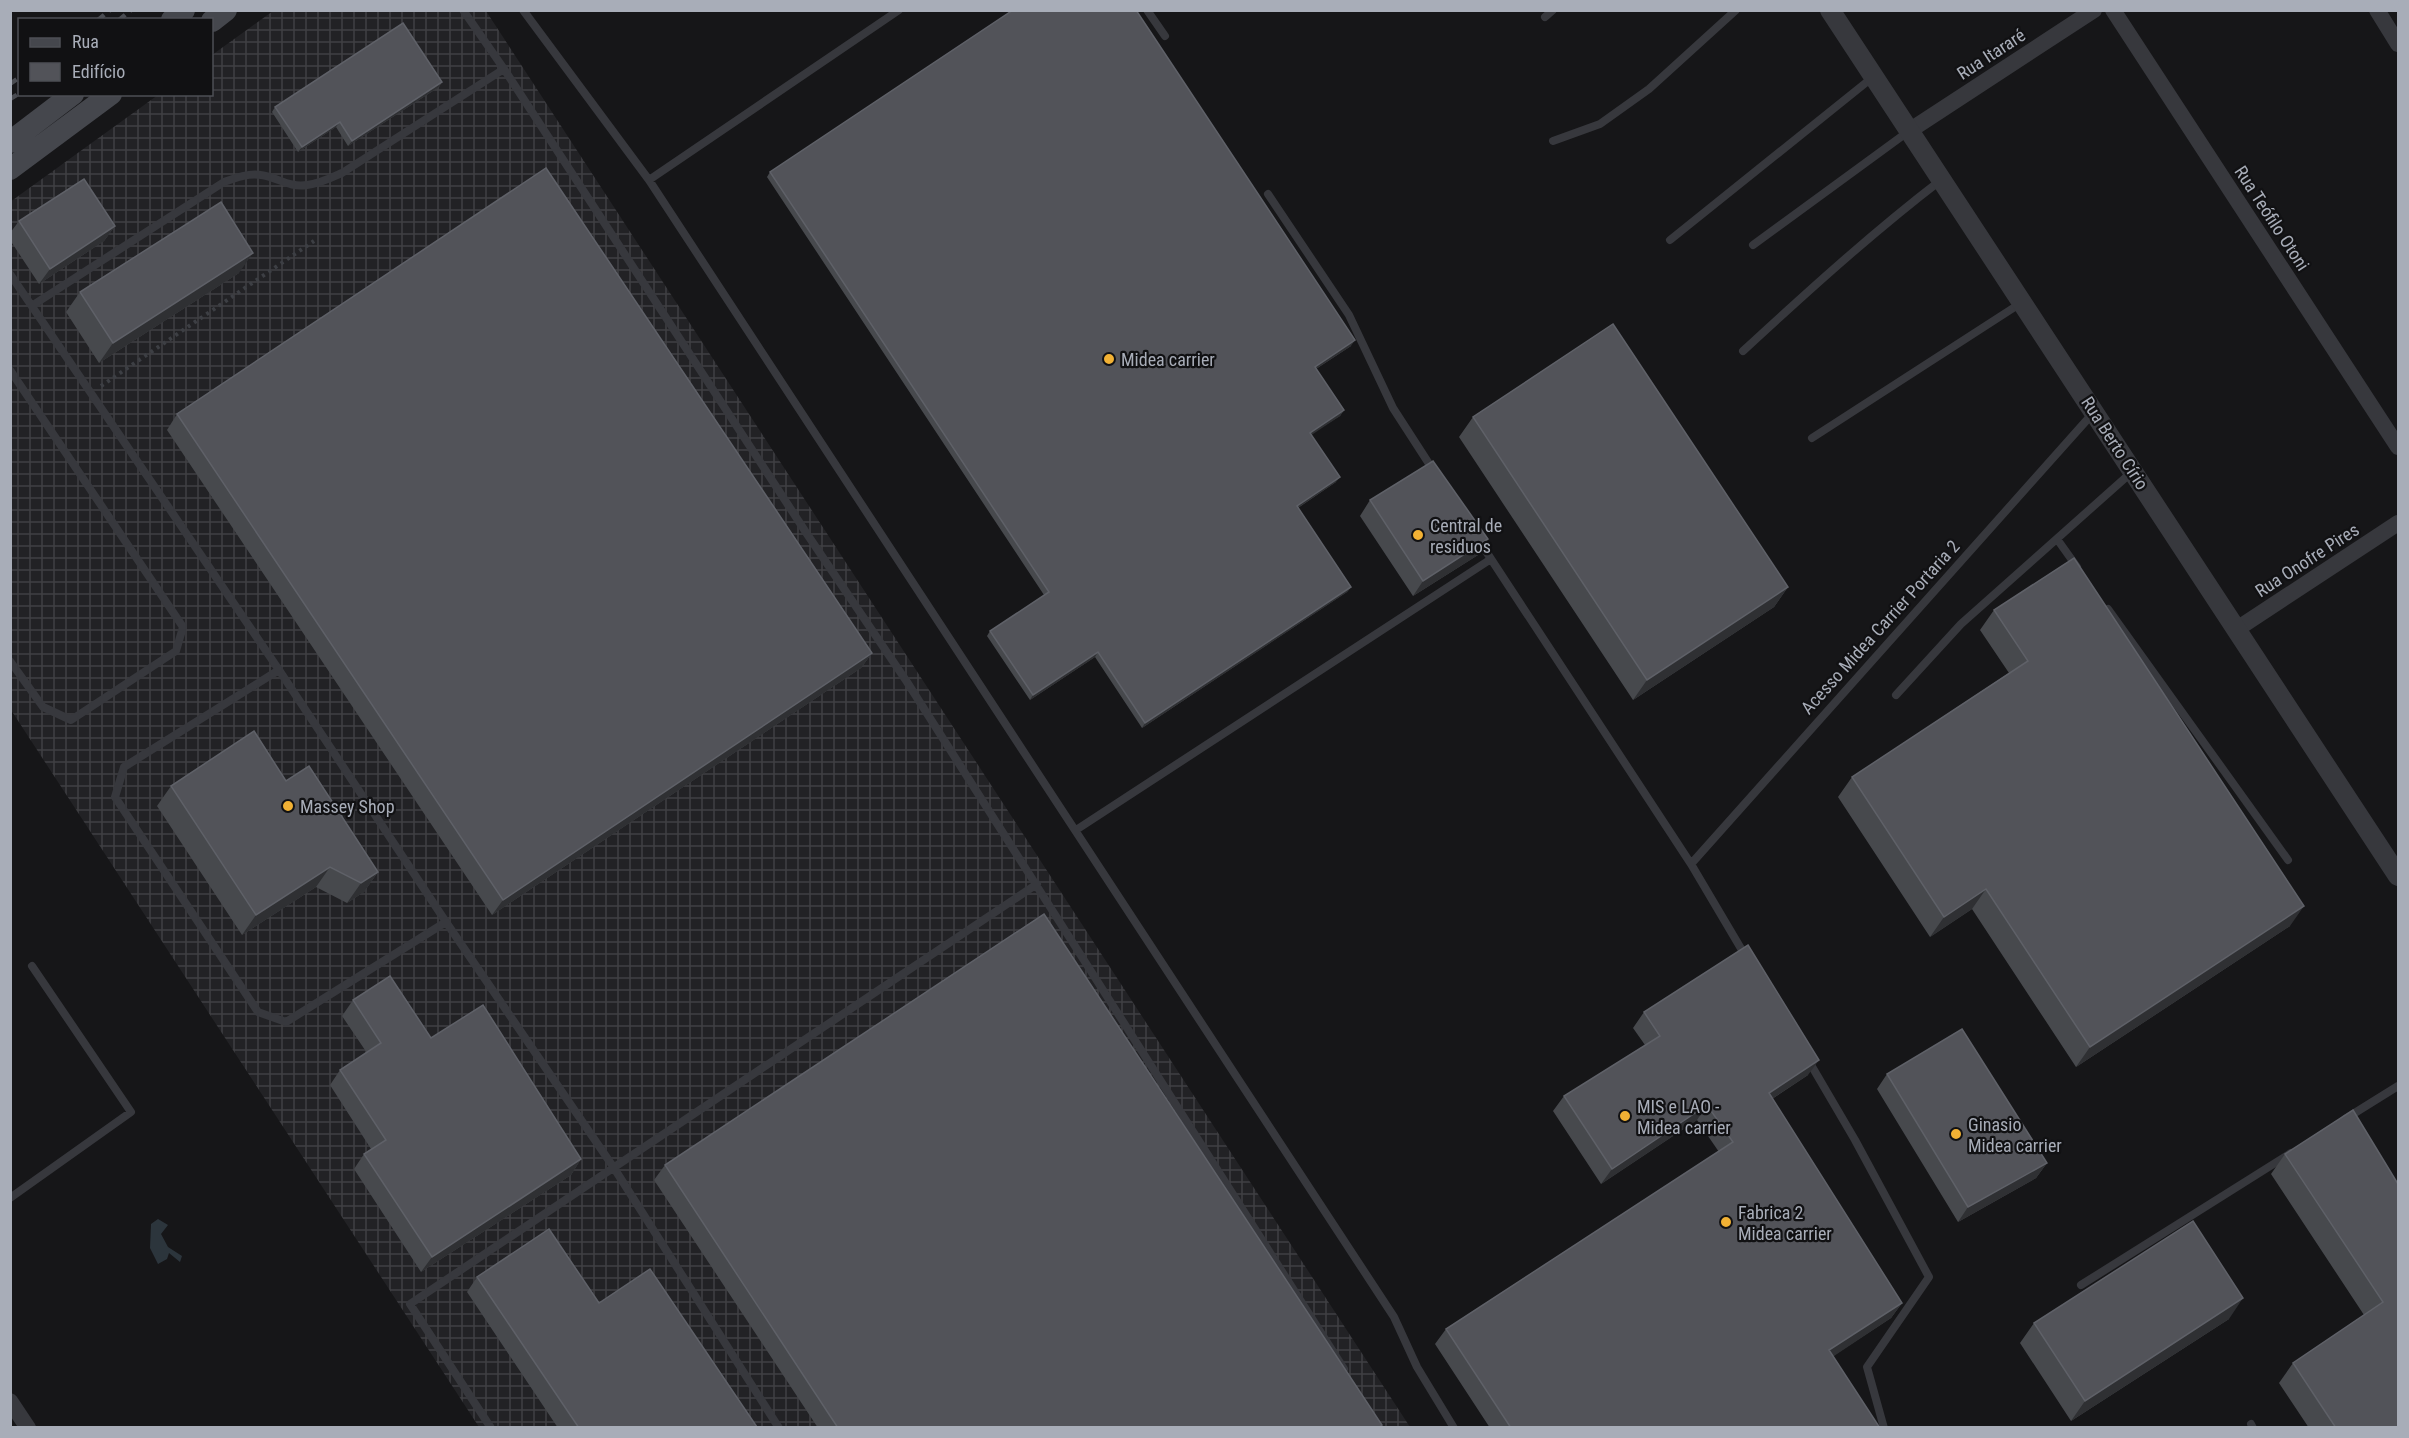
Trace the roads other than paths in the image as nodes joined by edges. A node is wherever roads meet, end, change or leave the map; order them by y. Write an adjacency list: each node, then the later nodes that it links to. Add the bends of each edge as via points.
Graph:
1 (226, 10): 13 (main road)
2 (463, 10): 16 (lane)
3 (523, 10): 24 (lane)
4 (899, 10): 24 (lane)
5 (1147, 10): 14 (lane)
6 (1553, 10): 12 (lane)
7 (1736, 10): 21 (lane, via 1649,89 1600,124)
8 (1830, 10): 17 (street, Rua Berto Círio)
9 (2094, 10): 20 (street, Rua Itararé)
10 (2114, 10): 36 (street, Rua Teófilo Otoni)
11 (2377, 10): 15 (street)
12 (1545, 18)
13 (213, 20)
14 (1165, 36)
15 (2398, 44)
16 (504, 69): 31 (lane, via 325,181 290,185 261,175 224,182); 53 (lane)
17 (1874, 77): 20 (street, Rua Berto Círio); 27 (lane)
18 (70, 96): 22 (main road)
19 (108, 96): 23 (main road)
20 (1909, 131): 25 (street, Rua Berto Círio); 28 (lane)
21 (1553, 141)
22 (10, 142)
23 (10, 169)
24 (649, 180): 49 (lane)
25 (1941, 180): 30 (street, Rua Berto Círio); 32 (lane)
26 (1268, 194): 38 (lane, via 1349,315 1393,408)
27 (1670, 240)
28 (1753, 245)
29 (10, 274): 31 (lane)
30 (2022, 303): 34 (street, Rua Berto Círio); 35 (lane)
31 (33, 305): 47 (lane)
32 (1743, 351)
33 (10, 370): 46 (lane, via 183,627 176,651 70,720 42,707)
34 (2094, 412): 37 (street, Rua Berto Círio); 51 (lane, Acesso Midea Carrier Portaria 2)
35 (1812, 438)
36 (2398, 447)
37 (2133, 471): 41 (lane); 45 (street, Rua Berto Círio)
38 (1442, 483)
39 (2398, 523): 45 (street, Rua Onofre Pires)
40 (1473, 531): 42 (lane)
41 (2057, 539): 43 (lane); 48 (lane, via 1961,624)
42 (1491, 559): 49 (lane); 51 (lane)
43 (2085, 578)
44 (2099, 597): 50 (lane)
45 (2237, 629): 52 (street, Rua Berto Círio)
46 (10, 661)
47 (279, 670): 54 (lane); 54 (lane, via 124,767 115,797 258,1012 286,1022)
48 (1896, 695)
49 (1076, 830): 69 (lane, via 1394,1317 1417,1367)
50 (2288, 860)
51 (1691, 864): 56 (lane)
52 (2398, 876)
53 (1037, 884): 61 (lane); 64 (lane)
54 (446, 922): 61 (lane)
55 (32, 966): 62 (lane, via 131,1112)
56 (1752, 966)
57 (1801, 1048): 70 (lane, via 1856,1140 1929,1277 1867,1367)
58 (2398, 1086): 59 (lane, via 2344,1124)
59 (2332, 1127)
60 (2302, 1146): 63 (lane)
61 (614, 1168): 67 (lane, via 410,1304); 68 (lane)
62 (10, 1198)
63 (2081, 1285)
64 (1350, 1377)
65 (10, 1401): 66 (street)
66 (28, 1428)
67 (491, 1428)
68 (780, 1428)
69 (1454, 1428)
70 (1884, 1428)

